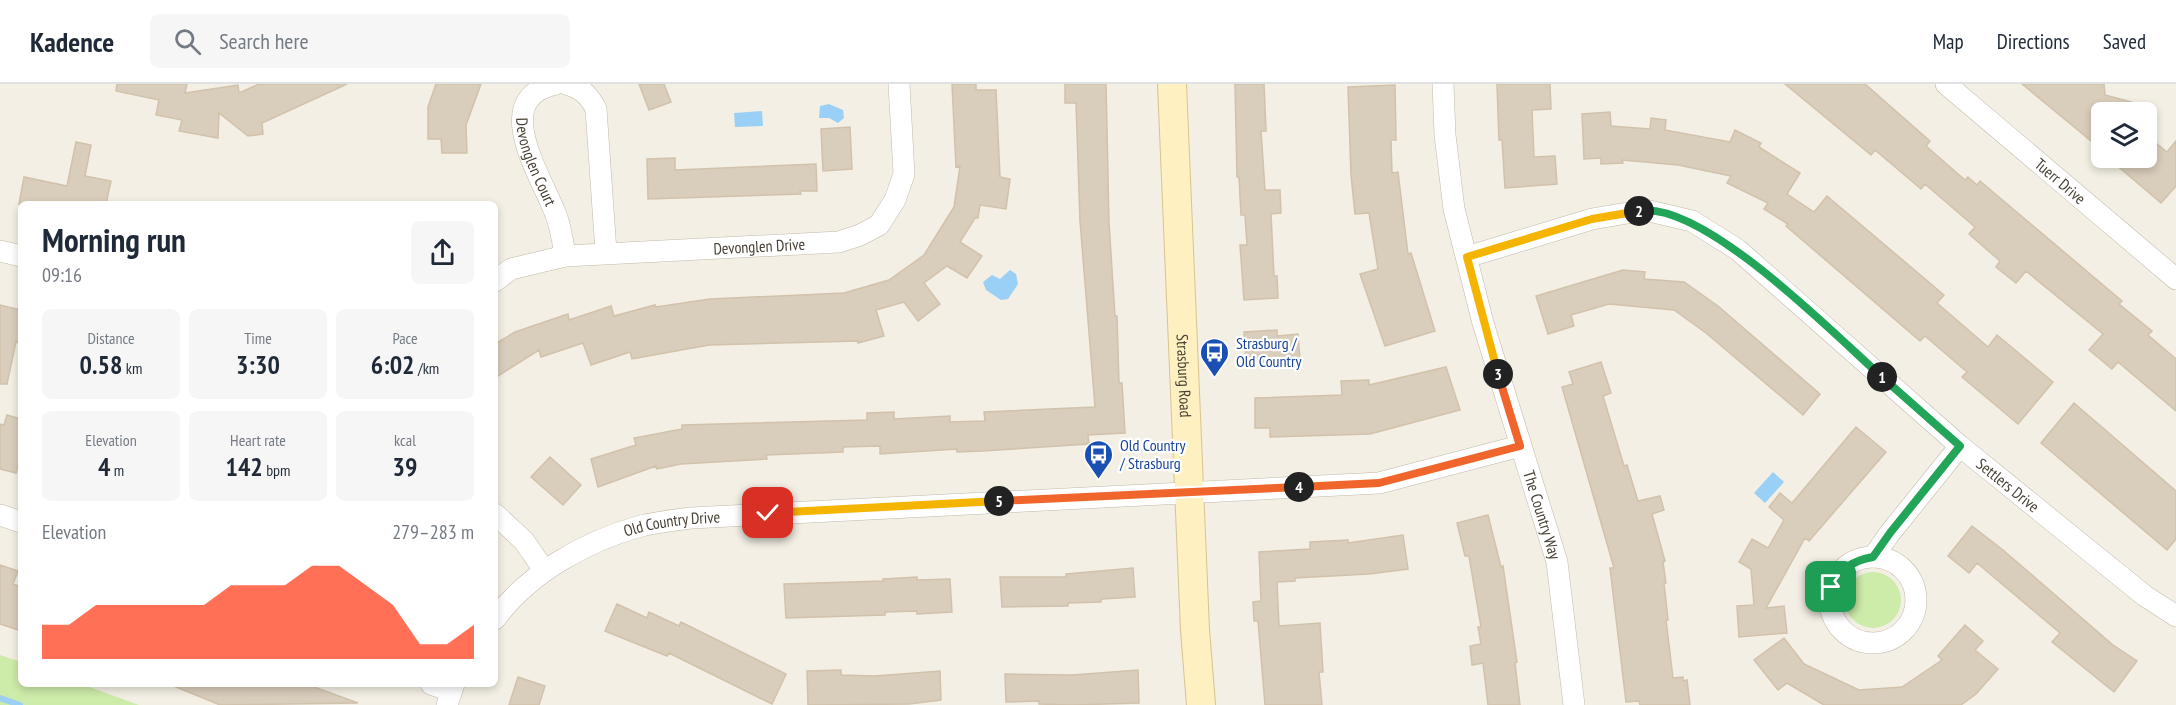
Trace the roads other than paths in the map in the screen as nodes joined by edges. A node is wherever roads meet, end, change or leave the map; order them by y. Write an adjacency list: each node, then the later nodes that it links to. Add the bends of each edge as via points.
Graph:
1 (556, 84): 10 (street, Devonglen Court, via 531,95 520,113 524,138 558,218)
2 (566, 84): 8 (street, via 589,96 596,109)
3 (899, 84): 8 (street, Devonglen Drive, via 904,174 895,200 879,225 839,242)
4 (1172, 84): 16 (street, Strasburg Road)
5 (1443, 84): 11 (street, The Country Way, via 1454,209)
6 (1946, 84): 12 (street, Tuerr Drive)
7 (0, 251): 9 (street)
8 (606, 252): 10 (street, Devonglen Drive)
9 (18, 255)
10 (565, 256): 13 (street, Devonglen Drive, via 511,269)
11 (1467, 257): 14 (street, The Country Way); 15 (street, Settlers Drive, via 1592,219 1645,210 1692,221 1738,250)
12 (2174, 273)
13 (498, 279)
14 (1520, 446): 16 (street, Old Country Drive, via 1379,483); 25 (street, The Country Way, via 1557,562)
15 (1960, 446): 20 (street); 23 (street, Settlers Drive, via 2145,596)
16 (1190, 491): 21 (street, Old Country Drive, via 691,518 640,526 575,552); 24 (street, Strasburg Road)
17 (0, 515): 19 (street)
18 (498, 517): 21 (street, via 524,541)
19 (18, 521)
20 (1873, 557): 20 (street, via 1855,561 1840,571 1831,587 1829,605 1834,621 1845,633 1859,641 1875,643 1890,640 1904,630 1913,616 1916,600 1913,584 1903,570 1889,560)
21 (544, 570): 22 (street, Old Country Drive)
22 (498, 616)
23 (2176, 616)
24 (1201, 705)
25 (1574, 705)

